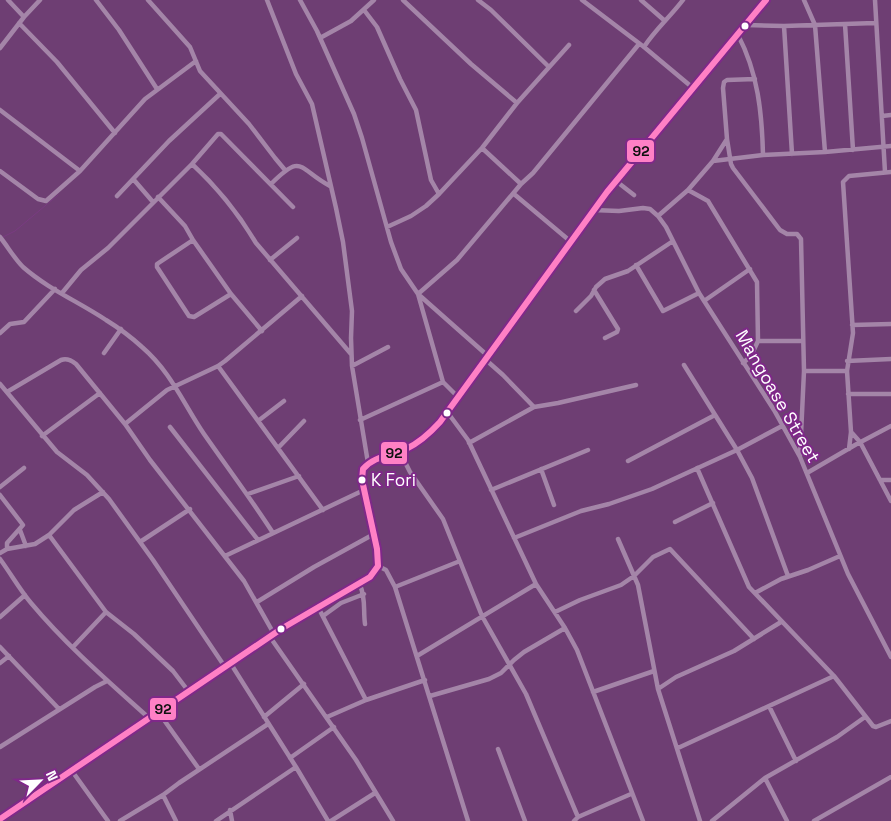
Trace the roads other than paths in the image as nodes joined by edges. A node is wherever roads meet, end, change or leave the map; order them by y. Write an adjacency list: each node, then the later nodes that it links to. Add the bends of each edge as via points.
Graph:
1 (8, 0): 17 (street)
2 (40, 0): 17 (street)
3 (96, 0): 35 (street)
4 (148, 0): 31 (street, via 186,43)
5 (267, 0): 61 (street, via 296,74 312,104)
6 (300, 0): 26 (street)
7 (374, 0): 16 (street)
8 (403, 0): 37 (street)
9 (478, 0): 32 (street)
10 (582, 0): 27 (street)
11 (641, 0): 18 (street)
12 (683, 0): 18 (street)
13 (766, 0): 21 (street)
14 (804, 0): 23 (street)
15 (875, 0): 20 (street)
16 (364, 10): 26 (street); 63 (street, via 377,27 416,110 431,180)
17 (24, 17): 19 (street)
18 (665, 21): 29 (street)
19 (19, 23): 30 (street); 41 (street, via 57,62)
20 (875, 23): 22 (street); 40 (street)
21 (746, 24): 24 (street); 25 (street)
22 (845, 24): 23 (street); 46 (street)
23 (815, 25): 24 (street); 47 (street)
24 (784, 26): 48 (street)
25 (738, 35): 33 (street); 34 (street)
26 (320, 38): 72 (street, via 354,114)
27 (638, 44): 29 (street); 60 (street)
28 (569, 45): 32 (street)
29 (644, 47): 34 (street)
30 (0, 48)
31 (196, 61): 35 (street); 36 (street, via 200,71)
32 (549, 67): 37 (street)
33 (755, 79): 42 (street, via 724,82); 49 (street, via 762,120)
34 (693, 88): 58 (street)
35 (157, 89): 41 (street)
36 (220, 94): 53 (street); 57 (street, via 169,141)
37 (517, 103): 45 (street)
38 (0, 110): 55 (street)
39 (891, 115): 40 (street)
40 (882, 116): 43 (street)
41 (115, 132): 55 (street)
42 (727, 138): 50 (street); 51 (street)
43 (884, 146): 44 (street); 46 (street); 56 (street)
44 (891, 146)
45 (482, 148): 60 (street); 63 (street)
46 (853, 150): 47 (street)
47 (825, 152): 48 (street)
48 (792, 154): 49 (street)
49 (763, 155): 50 (street)
50 (730, 159): 51 (street); 96 (street, via 747,189 780,230 800,235)
51 (713, 161): 62 (street)
52 (192, 164): 59 (street, via 218,134 222,134); 67 (street); 78 (street, via 215,186)
53 (286, 170): 59 (street); 61 (street, via 301,166)
54 (0, 171): 55 (street, via 38,199 46,201)
55 (80, 171)
56 (888, 172): 91 (street, via 849,176 843,182)
57 (134, 180): 66 (street); 68 (street)
58 (616, 181): 65 (street); 70 (street)
59 (271, 184): 69 (street)
60 (521, 184): 64 (street)
61 (330, 186): 100 (street, via 352,311)
62 (688, 190): 71 (street); 80 (street, via 708,201)
63 (439, 194): 72 (street, via 411,216)
64 (514, 194): 76 (street); 86 (street, via 457,260)
65 (634, 194)
66 (117, 196)
67 (158, 197): 68 (street); 75 (street, via 185,226)
68 (153, 202): 83 (street, via 108,248 81,270)
69 (293, 207)
70 (593, 210): 71 (street, via 644,208); 76 (street)
71 (658, 216): 77 (street, Mangoase Street)
72 (388, 227): 86 (street, via 401,269)
73 (0, 237): 81 (street, via 23,267)
74 (297, 238): 78 (street)
75 (193, 240): 85 (street); 85 (street, via 157,264 190,316 194,318)
76 (570, 241): 101 (street)
77 (673, 241): 79 (street); 84 (street, Mangoase Street)
78 (270, 260): 87 (street)
79 (636, 265): 82 (street, via 605,279); 84 (street, via 663,310)
80 (750, 269): 88 (street); 97 (street, via 757,282)
81 (55, 289): 83 (street); 94 (street, via 24,322 10,324)
82 (594, 290): 89 (street); 95 (street, via 618,329)
83 (62, 293): 92 (street)
84 (699, 293): 88 (street, Mangoase Street)
85 (231, 294): 93 (street)
86 (418, 294): 101 (street); 110 (street)
87 (302, 296): 93 (street); 100 (street)
88 (704, 300): 104 (street, Mangoase Street)
89 (576, 311)
90 (891, 324): 91 (street)
91 (852, 325): 103 (street)
92 (121, 330): 99 (street); 113 (street, via 159,363)
93 (262, 331): 106 (street)
94 (0, 333)
95 (605, 338)
96 (802, 340): 97 (street); 108 (street)
97 (758, 341): 104 (street, via 753,354)
98 (388, 346): 107 (street)
99 (104, 353)
100 (352, 355): 107 (street)
101 (487, 358): 118 (street); 120 (street)
102 (891, 359): 103 (street)
103 (847, 361): 109 (street)
104 (742, 363): 127 (street, Mangoase Street)
105 (684, 365): 122 (street)
106 (218, 366): 113 (street); 124 (street)
107 (352, 366): 123 (street)
108 (804, 371): 109 (street); 139 (street)
109 (847, 371): 116 (street)
110 (443, 382): 118 (street); 123 (street)
111 (0, 384): 114 (street)
112 (636, 385): 120 (street)
113 (175, 386): 126 (street); 153 (street, via 204,434)
114 (6, 392): 115 (street, via 65,359 76,364); 131 (street)
115 (100, 393): 126 (street); 131 (street)
116 (848, 394): 117 (street); 130 (street)
117 (891, 394)
118 (459, 398): 121 (street)
119 (284, 401): 124 (street)
120 (534, 407): 133 (street)
121 (448, 413): 133 (street); 138 (street, via 426,437)
122 (715, 415): 137 (street); 140 (street)
123 (360, 420): 141 (street)
124 (258, 421): 134 (street)
125 (304, 421): 134 (street)
126 (125, 424): 158 (street)
127 (782, 426): 137 (street); 139 (street, Mangoase Street)
128 (891, 426): 132 (street)
129 (170, 427): 167 (street)
130 (851, 432): 132 (street); 135 (street)
131 (42, 436): 152 (street)
132 (860, 442): 135 (street); 147 (street)
133 (469, 443): 151 (street)
134 (278, 448): 146 (street)
135 (849, 449): 145 (street)
136 (588, 450): 144 (street)
137 (737, 450): 143 (street); 178 (street, via 763,504)
138 (400, 452): 141 (street); 175 (street, via 443,519)
139 (800, 457): 145 (street, Mangoase Street)
140 (628, 461)
141 (368, 464): 150 (street, via 361,471)
142 (24, 468): 149 (street)
143 (697, 468): 156 (street); 165 (street, via 652,489 572,514)
144 (541, 469): 151 (street); 157 (street)
145 (807, 474): 173 (street, Mangoase Street)
146 (299, 476): 153 (street); 159 (street)
147 (880, 480): 148 (street); 155 (street)
148 (891, 480)
149 (0, 487)
150 (364, 490): 159 (street); 163 (street)
151 (491, 490): 165 (street)
152 (103, 492): 164 (street, via 74,510); 168 (street)
153 (248, 494): 162 (street)
154 (0, 495): 161 (street, via 22,523)
155 (891, 501)
156 (712, 503): 160 (street); 182 (street)
157 (554, 505)
158 (190, 509): 168 (street); 172 (street)
159 (323, 510): 162 (street)
160 (675, 522)
161 (20, 530): 169 (street); 170 (street, via 7,542)
162 (273, 534): 167 (street)
163 (374, 534): 176 (street); 185 (street)
164 (49, 535): 169 (street); 187 (street)
165 (514, 538): 179 (street)
166 (618, 539): 177 (street)
167 (258, 540): 172 (street)
168 (140, 542): 205 (street)
169 (26, 546): 170 (street)
170 (7, 549): 171 (street)
171 (0, 553)
172 (226, 556): 185 (street)
173 (840, 556): 178 (street); 198 (street, Mangoase Street, via 863,604)
174 (0, 560): 184 (street)
175 (460, 562): 181 (street); 190 (street)
176 (378, 566): 180 (street); 181 (street, via 386,570)
177 (634, 576): 188 (street, via 621,585); 196 (street, via 653,557 670,549); 206 (street)
178 (788, 576): 182 (street)
179 (536, 584): 188 (street); 190 (street)
180 (360, 585): 183 (street); 186 (street)
181 (396, 587): 201 (street)
182 (754, 593): 192 (street)
183 (364, 594): 189 (street, via 341,603); 193 (street)
184 (25, 595): 191 (street); 199 (street)
185 (257, 602): 195 (street)
186 (318, 607): 189 (street); 195 (street)
187 (106, 612): 199 (street); 212 (street, via 173,671)
188 (555, 612): 194 (street)
189 (323, 616): 215 (street)
190 (482, 616): 201 (street); 204 (street)
191 (0, 617)
192 (781, 622): 196 (street); 207 (street)
193 (365, 624)
194 (565, 628): 204 (street, via 524,652); 213 (street)
195 (272, 636): 205 (street); 210 (street)
196 (754, 639): 211 (street)
197 (0, 646): 200 (street)
198 (889, 646): 202 (street, Mangoase Street)
199 (73, 647): 209 (street)
200 (9, 656): 203 (street); 217 (street)
201 (417, 656): 208 (street)
202 (891, 657)
203 (0, 663)
204 (510, 665): 214 (street, via 490,679); 241 (street, via 526,694)
205 (228, 666): 212 (street); 219 (street)
206 (654, 671): 211 (street); 213 (street)
207 (834, 676): 216 (street); 221 (street)
208 (425, 680): 214 (street); 215 (street)
209 (107, 681): 217 (street); 222 (street)
210 (304, 684): 219 (street); 220 (street)
211 (658, 689): 227 (street)
212 (189, 692): 218 (street)
213 (593, 692): 237 (street)
214 (430, 696): 249 (street)
215 (366, 700): 220 (street)
216 (769, 706): 227 (street); 230 (street)
217 (60, 709): 226 (street)
218 (159, 713): 222 (street); 232 (street)
219 (264, 717): 224 (street)
220 (327, 717): 225 (street)
221 (865, 718): 223 (street, via 874,727); 230 (street)
222 (150, 719): 233 (street)
223 (891, 723)
224 (268, 724): 229 (street); 232 (street)
225 (334, 727): 229 (street); 236 (street)
226 (0, 747)
227 (678, 748): 252 (street)
228 (498, 749): 250 (street)
229 (290, 758): 231 (street)
230 (796, 761): 235 (street)
231 (296, 767): 239 (street); 247 (street)
232 (199, 769): 238 (street)
233 (72, 772): 240 (street); 242 (street)
234 (891, 777): 255 (street)
235 (765, 778): 253 (street); 254 (street)
236 (375, 793): 247 (street); 248 (street)
237 (631, 794): 241 (street); 251 (street)
238 (163, 795): 243 (street); 244 (street)
239 (230, 810): 245 (street); 246 (street)
240 (1, 816)
241 (576, 819)
242 (108, 821)
243 (120, 821)
244 (176, 821)
245 (216, 821)
246 (232, 821)
247 (330, 821)
248 (392, 821)
249 (468, 821)
250 (526, 821)
251 (642, 821)
252 (700, 821)
253 (712, 821)
254 (787, 821)
255 (814, 821)

